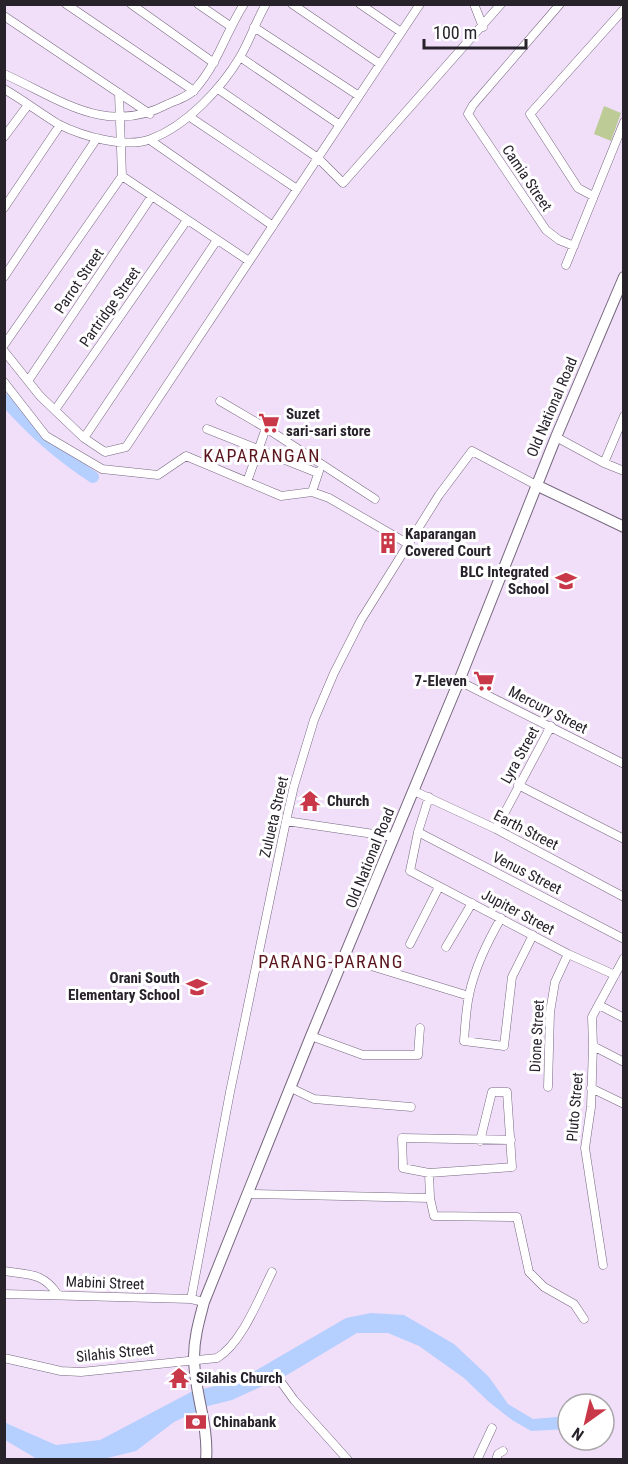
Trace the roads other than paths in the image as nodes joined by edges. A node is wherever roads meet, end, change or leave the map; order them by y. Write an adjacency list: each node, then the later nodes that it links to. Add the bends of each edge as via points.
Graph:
1 (66, 4): 24 (street)
2 (131, 4): 19 (street)
3 (198, 4): 14 (street)
4 (244, 4): 14 (street)
5 (267, 4): 15 (street)
6 (292, 4): 20 (street)
7 (360, 4): 17 (street)
8 (420, 4): 17 (street)
9 (474, 4): 16 (street)
10 (501, 4): 16 (street)
11 (560, 4): 47 (street, Camia Street, via 468,114 546,230)
12 (624, 9): 42 (street, via 530,114 578,188)
13 (4, 16): 25 (street)
14 (230, 26): 19 (street)
15 (255, 27): 18 (street); 26 (street)
16 (483, 27): 38 (street, via 344,183)
17 (401, 32): 20 (street)
18 (240, 57): 23 (street); 32 (street)
19 (214, 63): 24 (street)
20 (380, 64): 26 (street)
21 (4, 74): 30 (street, via 71,108)
22 (4, 89): 27 (street)
23 (218, 89): 29 (street); 38 (street)
24 (194, 91): 28 (street)
25 (119, 93): 28 (street); 30 (street)
26 (359, 96): 32 (street)
27 (28, 105): 31 (street); 34 (street)
28 (150, 114): 30 (street)
29 (190, 117): 36 (street); 40 (street)
30 (120, 118): 37 (street)
31 (60, 125): 35 (street); 43 (street)
32 (340, 125): 38 (street)
33 (622, 127): 42 (street)
34 (4, 137)
35 (97, 138): 37 (street); 50 (street)
36 (150, 140): 37 (street); 45 (street)
37 (122, 143): 39 (street)
38 (318, 158): 40 (street)
39 (122, 176): 41 (street); 52 (street)
40 (297, 189): 45 (street)
41 (152, 196): 44 (street); 54 (street, Parrot Street)
42 (593, 196): 47 (street)
43 (4, 208)
44 (187, 220): 46 (street); 57 (street, Partridge Street)
45 (273, 226): 48 (street)
46 (217, 240): 48 (street); 62 (street)
47 (574, 246): 49 (street)
48 (249, 261): 62 (street, via 126,447 105,452)
49 (566, 265)
50 (4, 276)
51 (624, 277): 61 (main road, Old National Road)
52 (4, 345)
53 (4, 351): 54 (street)
54 (28, 381): 57 (street)
55 (4, 382): 68 (street, via 46,436 102,469 158,475 186,456)
56 (220, 401): 59 (street)
57 (55, 410): 62 (street)
58 (624, 416): 64 (street)
59 (266, 428): 63 (street); 65 (street)
60 (207, 429): 63 (street)
61 (555, 437): 64 (street); 69 (main road, Old National Road)
62 (84, 438)
63 (258, 448): 67 (street); 68 (street)
64 (604, 463): 66 (street)
65 (321, 464): 67 (street); 71 (street)
66 (624, 471)
67 (318, 473): 70 (street)
68 (247, 482): 70 (street, via 281,496)
69 (536, 485): 72 (main road); 73 (street, Zulueta Street, via 472,451 439,495); 74 (main road, Old National Road)
70 (312, 492): 73 (street)
71 (375, 499)
72 (624, 527)
73 (410, 545): 80 (street, Zulueta Street, via 360,620 334,673 314,720)
74 (459, 681): 75 (street, Mercury Street); 78 (main road, Old National Road)
75 (551, 726): 76 (street, Mercury Street); 77 (street, Lyra Street)
76 (623, 764)
77 (518, 785): 81 (street, Lyra Street); 84 (street)
78 (414, 790): 79 (street, Earth Street); 83 (main road, Old National Road)
79 (429, 797): 81 (street, Earth Street); 82 (street)
80 (286, 821): 83 (street); 119 (street, Zulueta Street)
81 (496, 829): 86 (street, Earth Street)
82 (418, 832): 85 (street, Jupiter Street, via 410,871); 90 (street, Venus Street)
83 (394, 837): 94 (main road, Old National Road)
84 (624, 839)
85 (439, 886): 87 (street, Jupiter Street); 91 (street)
86 (624, 897)
87 (472, 903): 88 (street, Jupiter Street); 92 (street)
88 (501, 918): 89 (street, Jupiter Street); 97 (street, via 485,947)
89 (533, 935): 93 (street, Jupiter Street); 97 (street, via 512,977 504,1046 464,1041)
90 (624, 939)
91 (410, 944)
92 (446, 947)
93 (568, 954): 96 (street, Jupiter Street); 104 (street, Dione Street, via 555,982 550,1012)
94 (345, 958): 97 (street); 101 (main road, Old National Road)
95 (624, 958): 96 (street, Pluto Street)
96 (615, 975): 98 (street, Pluto Street)
97 (469, 996)
98 (599, 1005): 99 (street); 102 (street, Pluto Street, via 592,1017)
99 (624, 1018)
100 (420, 1028): 101 (street, via 418,1055 363,1055)
101 (311, 1036): 105 (main road, Old National Road)
102 (593, 1046): 103 (street); 106 (street, Pluto Street)
103 (624, 1062)
104 (548, 1087)
105 (291, 1088): 108 (street, via 314,1099); 112 (main road, Old National Road)
106 (591, 1088): 107 (street); 114 (street, Pluto Street, via 585,1148)
107 (624, 1104)
108 (411, 1107)
109 (511, 1140): 110 (street); 110 (street, via 507,1092 492,1092); 111 (street, via 512,1167)
110 (480, 1141): 111 (street, via 402,1138 403,1168)
111 (429, 1173): 113 (street)
112 (249, 1194): 113 (street); 120 (main road, Old National Road)
113 (430, 1198): 121 (street, via 434,1216 517,1217 529,1272 544,1287 574,1305)
114 (603, 1265)
115 (4, 1270): 118 (street, via 43,1279)
116 (272, 1272): 123 (street, Silahis Street, via 226,1352 217,1358)
117 (4, 1294): 118 (street, Mabini Street)
118 (58, 1295): 119 (street, Mabini Street)
119 (191, 1299): 120 (street, Mabini Street)
120 (204, 1302): 123 (main road, Old National Road)
121 (584, 1319)
122 (4, 1358): 123 (street, Silahis Street, via 81,1372)
123 (194, 1359): 127 (main road, Old National Road)
124 (281, 1382): 128 (street)
125 (492, 1428): 129 (street)
126 (503, 1451): 130 (street)
127 (206, 1460)
128 (348, 1460)
129 (477, 1460)
130 (496, 1460)

